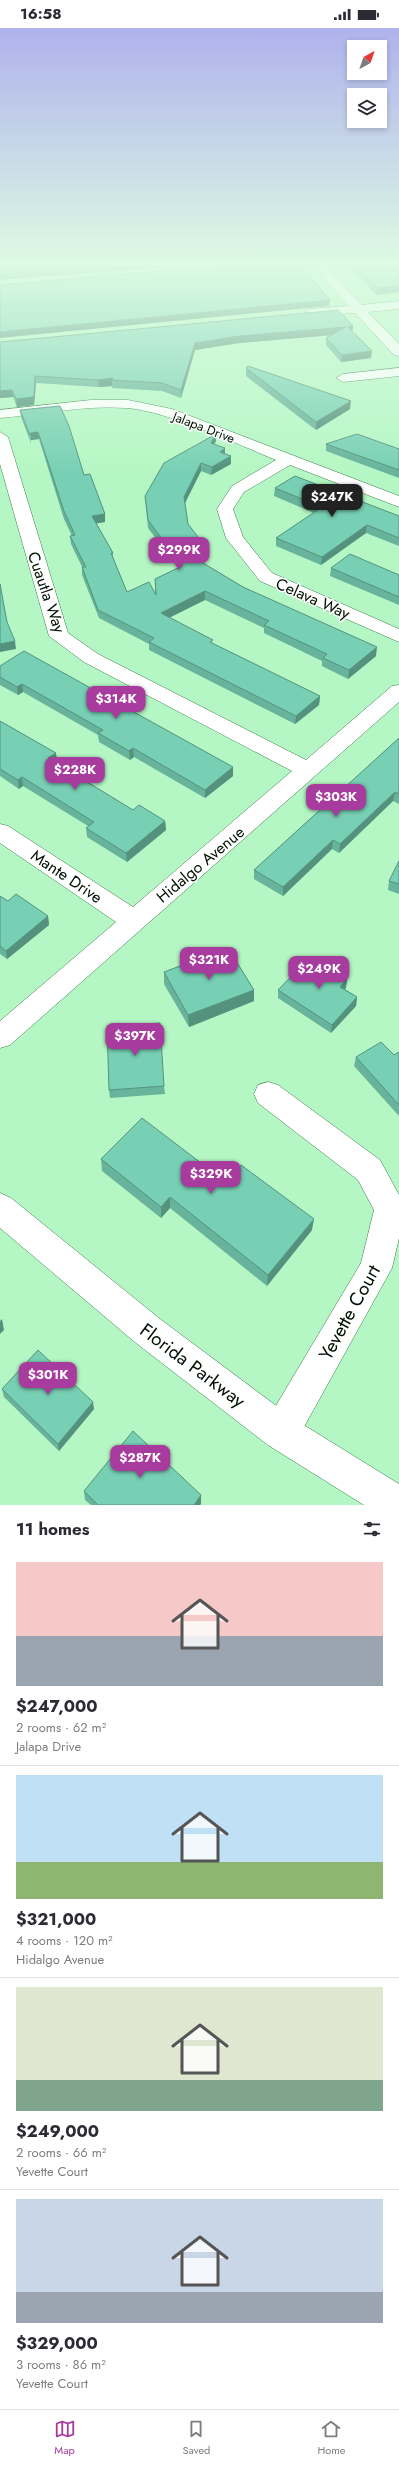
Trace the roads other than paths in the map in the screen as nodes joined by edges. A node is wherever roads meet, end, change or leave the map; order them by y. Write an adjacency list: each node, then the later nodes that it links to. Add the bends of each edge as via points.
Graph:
1 (383, 335): 2 (street)
2 (399, 352)
3 (399, 372): 4 (street)
4 (342, 378)
5 (0, 414): 7 (street, Jalapa Drive, via 91,404 128,404 168,412)
6 (0, 437): 11 (street, Cuautla Way, via 59,636 91,658)
7 (289, 459): 8 (street, Jalapa Drive); 9 (street, Celava Way, via 238,489 225,509 235,538 266,577)
8 (399, 502)
9 (399, 636)
10 (399, 691): 11 (street, Hidalgo Avenue)
11 (309, 771): 13 (street, Hidalgo Avenue)
12 (0, 832): 13 (street, Mante Drive)
13 (134, 920): 14 (street, Hidalgo Avenue)
14 (0, 1037)
15 (268, 1094): 17 (street, Yevette Court, via 369,1170 390,1209 376,1268)
16 (0, 1208): 17 (street, Florida Parkway, via 148,1330)
17 (281, 1432): 18 (street, Florida Parkway)
18 (398, 1505)

